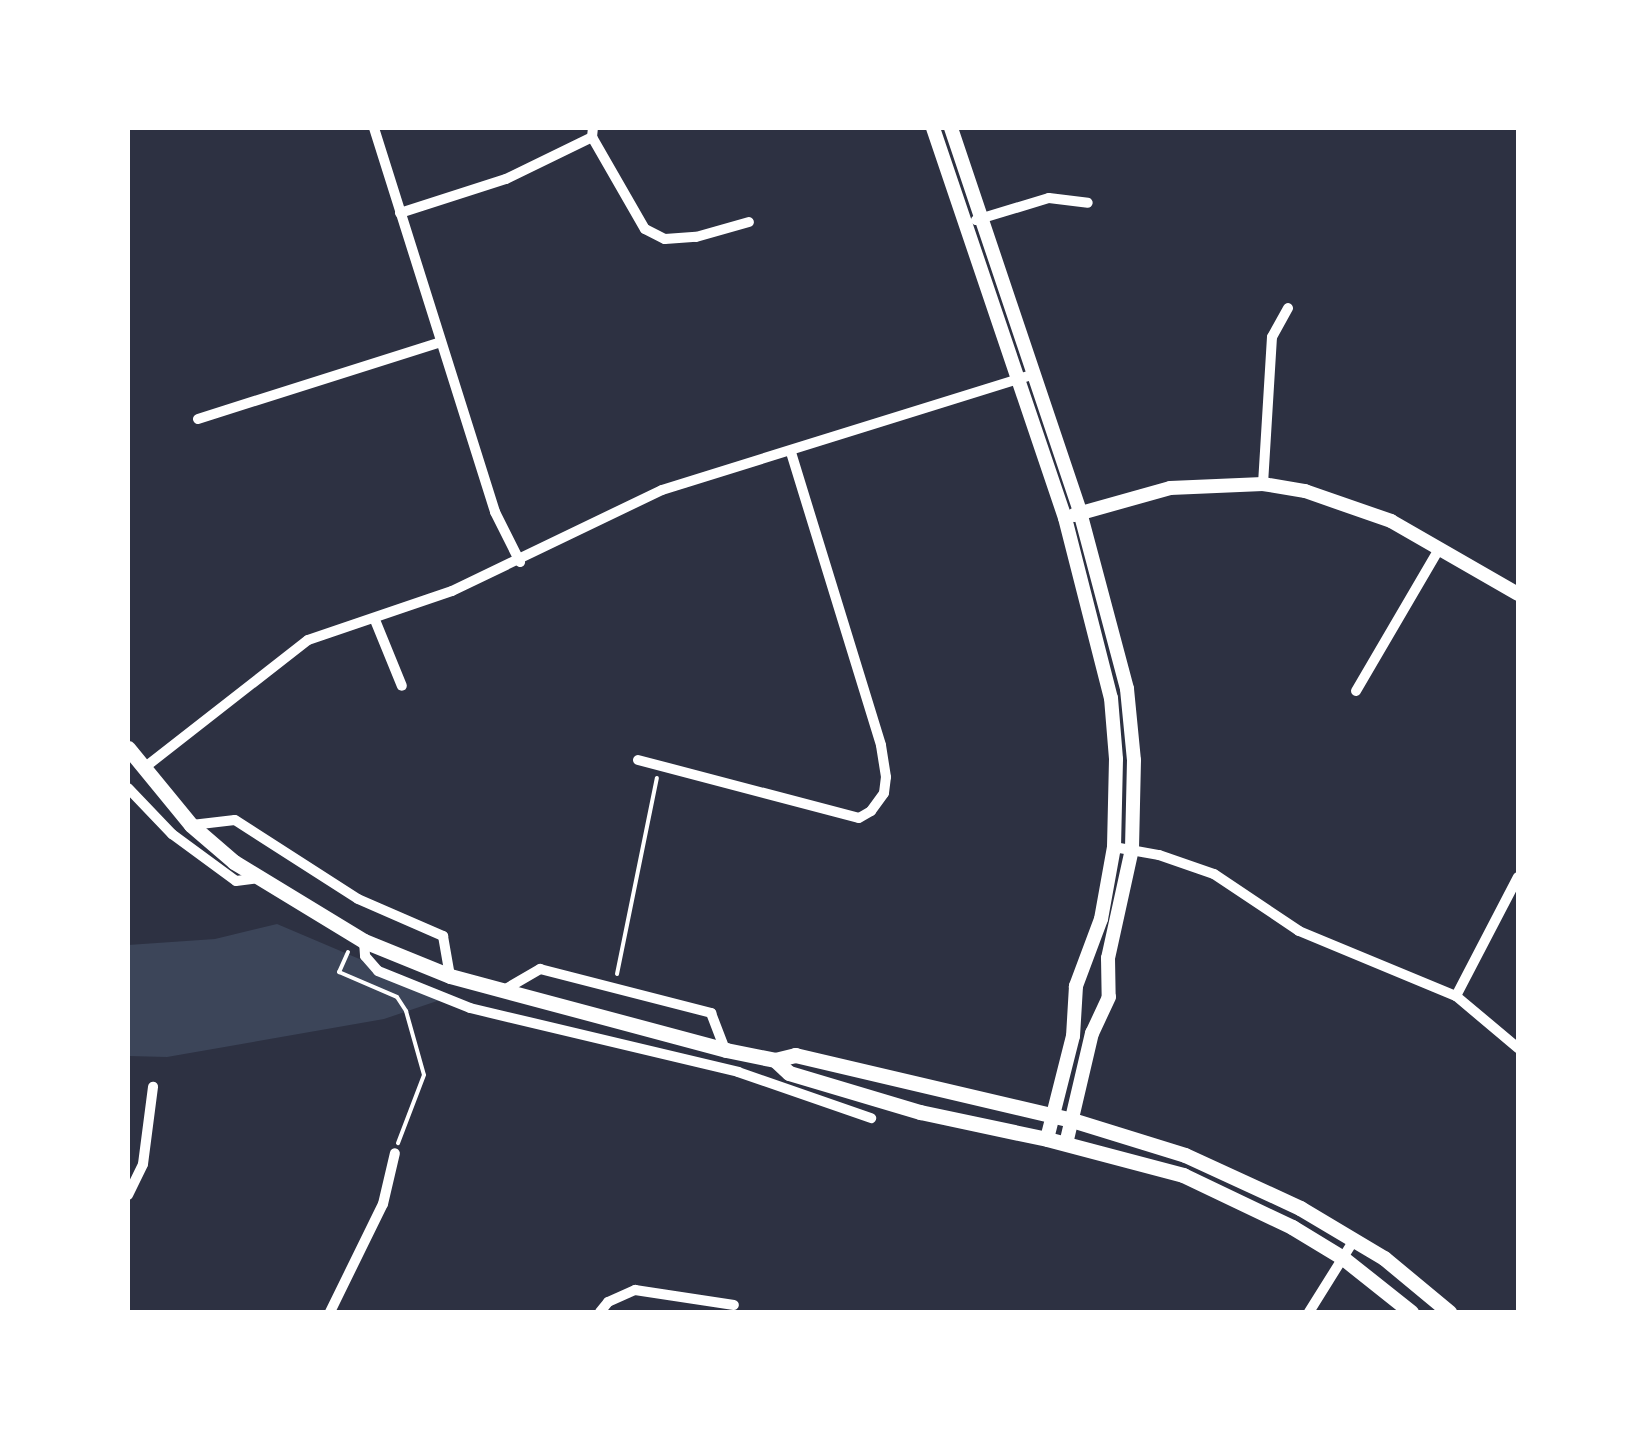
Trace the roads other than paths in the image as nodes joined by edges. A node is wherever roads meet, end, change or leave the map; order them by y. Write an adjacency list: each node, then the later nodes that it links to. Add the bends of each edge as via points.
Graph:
1 (374, 128): 6 (street)
2 (933, 128): 9 (street)
3 (951, 128): 7 (street)
4 (593, 132): 6 (street, via 506,179); 8 (street, via 645,228 664,239)
5 (1088, 203): 7 (street, via 1049,198)
6 (400, 212): 11 (street)
7 (981, 219): 9 (street); 12 (street)
8 (749, 222)
9 (966, 223): 12 (street)
10 (1288, 308): 15 (street, via 1272,336)
11 (441, 342): 13 (street); 19 (street, via 495,512)
12 (1024, 377): 14 (street); 16 (street); 17 (street)
13 (198, 419)
14 (791, 452): 19 (street, via 662,490); 25 (street, via 882,745 884,793 858,818)
15 (1263, 484): 16 (street, via 1170,488); 18 (street, via 1364,509)
16 (1080, 512): 17 (street); 30 (street, via 1127,689)
17 (1065, 518): 29 (street, via 1111,698)
18 (1439, 549): 20 (street); 23 (street)
19 (520, 562): 21 (street)
20 (1518, 594)
21 (374, 620): 22 (street); 26 (street, via 308,640)
22 (402, 686)
23 (1356, 690)
24 (128, 748): 26 (main road)
25 (638, 760)
26 (144, 768): 28 (main road)
27 (128, 788): 32 (street, via 172,834 236,881)
28 (190, 825): 32 (main road); 34 (street, via 235,820 358,899 443,936)
29 (1114, 847): 30 (street); 43 (street, via 1101,919 1076,986 1073,1036)
30 (1132, 849): 36 (street, via 1214,874 1299,931); 45 (street, via 1108,958 1108,997 1092,1033)
31 (1518, 877): 36 (street)
32 (260, 878): 33 (main road)
33 (357, 945): 34 (main road); 40 (street, via 378,971 470,1008)
34 (450, 976): 35 (main road)
35 (503, 990): 37 (main road); 39 (street, via 540,968 711,1013)
36 (1456, 996): 38 (street)
37 (666, 1034): 39 (main road); 40 (street)
38 (1518, 1048)
39 (726, 1050): 41 (main road)
40 (662, 1054): 44 (street, via 738,1072)
41 (775, 1060): 43 (main road, via 794,1055); 46 (main road, via 790,1073 920,1112)
42 (154, 1087): 49 (street, via 143,1164)
43 (1052, 1115): 45 (main road); 46 (street)
44 (871, 1118)
45 (1072, 1120): 47 (street); 50 (main road, via 1226,1170)
46 (1047, 1139): 47 (main road)
47 (1066, 1144): 51 (main road, via 1183,1175)
48 (394, 1152): 53 (street, via 382,1204)
49 (128, 1195)
50 (1354, 1240): 51 (street); 57 (main road)
51 (1344, 1258): 55 (street); 56 (main road)
52 (734, 1304): 54 (street, via 635,1290)
53 (330, 1312)
54 (600, 1312)
55 (1309, 1312)
56 (1411, 1312)
57 (1449, 1312)

